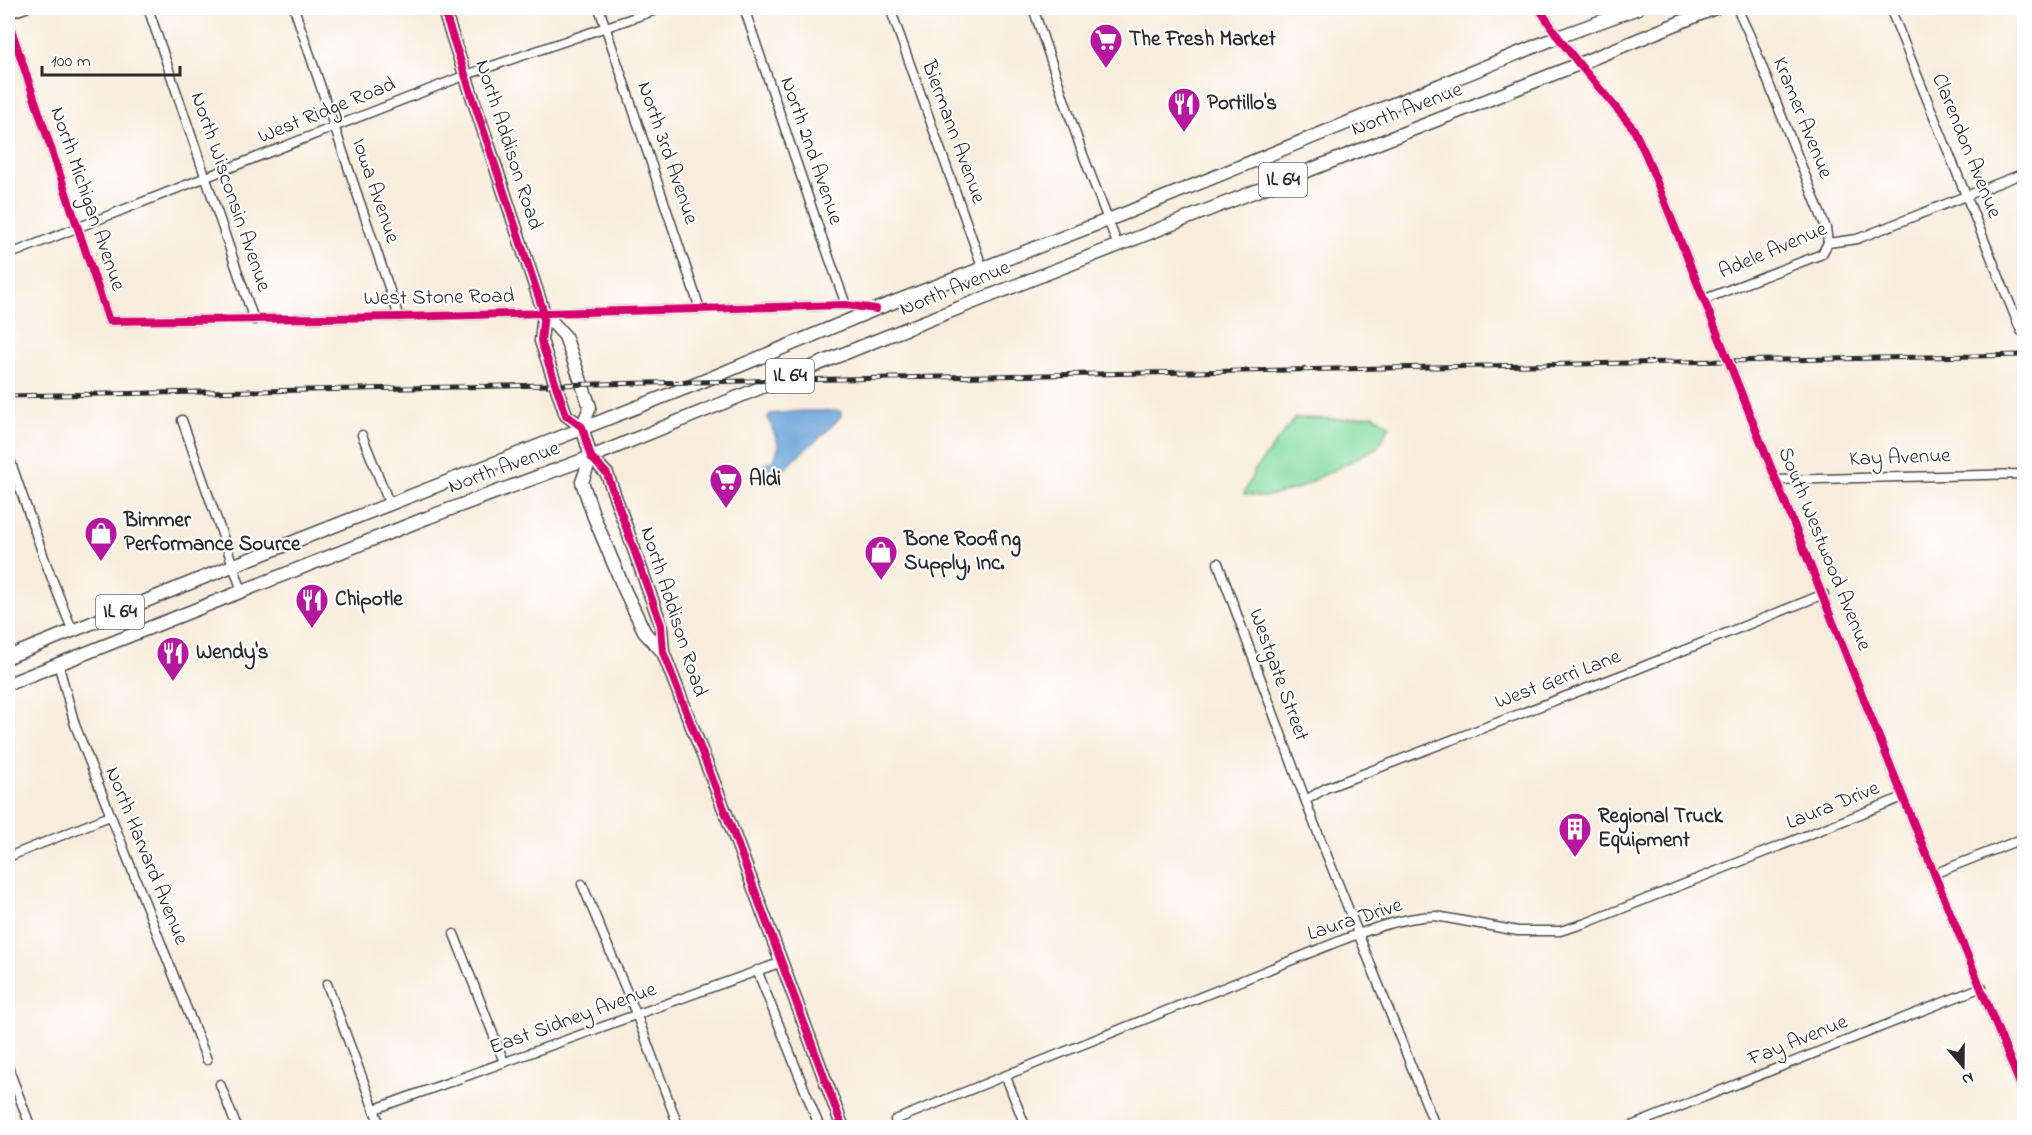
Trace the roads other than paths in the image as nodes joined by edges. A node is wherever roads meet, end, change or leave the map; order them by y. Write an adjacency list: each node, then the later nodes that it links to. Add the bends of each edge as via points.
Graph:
1 (26, 8): 15 (street)
2 (148, 8): 23 (street, North Wisconsin Avenue)
3 (294, 8): 21 (street, Iowa Avenue)
4 (443, 8): 20 (main road, North Addison Road)
5 (599, 8): 17 (street, North 3rd Avenue)
6 (662, 8): 17 (street, West Ridge Road)
7 (744, 8): 32 (street, North 2nd Avenue)
8 (890, 8): 30 (street, Biermann Avenue)
9 (1033, 8): 25 (street)
10 (1539, 8): 18 (street, South Westwood Avenue)
11 (1638, 8): 18 (main road, North Avenue / IL 64)
12 (1715, 8): 19 (main road, North Avenue / IL 64)
13 (1737, 8): 27 (street, Kramer Avenue, via 1826,228)
14 (1890, 8): 24 (street, Clarendon Avenue)
15 (8, 14)
16 (8, 20): 26 (street, North Michigan Avenue)
17 (606, 27): 20 (street, West Ridge Road); 33 (street, North 3rd Avenue)
18 (1558, 37): 19 (street, South Westwood Avenue); 25 (main road, North Avenue / IL 64)
19 (1579, 64): 28 (main road, North Avenue / IL 64); 31 (street, South Westwood Avenue, via 1633,128)
20 (466, 75): 21 (street, West Ridge Road); 35 (main road, North Addison Road)
21 (334, 127): 23 (street, West Ridge Road); 36 (street, Iowa Avenue)
22 (2025, 173): 24 (street, Adele Avenue)
23 (206, 178): 26 (street, West Ridge Road); 37 (street, North Wisconsin Avenue)
24 (1967, 195): 27 (street, Adele Avenue, via 1857,239); 39 (street, Clarendon Avenue)
25 (1108, 219): 28 (street); 30 (main road, North Avenue / IL 64)
26 (78, 228): 29 (street, West Ridge Road); 38 (street, North Michigan Avenue)
27 (1828, 243): 31 (street, Adele Avenue, via 1822,254)
28 (1118, 246): 44 (main road, North Avenue / IL 64)
29 (8, 255)
30 (983, 269): 34 (main road, North Avenue / IL 64)
31 (1705, 299): 46 (street, South Westwood Avenue)
32 (846, 305): 33 (street, West Stone Road); 34 (street, West Stone Road)
33 (700, 309): 35 (street, West Stone Road)
34 (876, 309): 41 (main road, North Avenue / IL 64)
35 (544, 314): 36 (street, West Stone Road); 41 (main road, North Addison Road, via 541,342 555,385 566,415); 41 (main road, North Addison Road, via 565,336 590,407)
36 (399, 317): 37 (street, West Stone Road)
37 (254, 320): 38 (street, West Stone Road)
38 (109, 321)
39 (2021, 332)
40 (182, 420): 49 (street)
41 (582, 427): 44 (main road, North Addison Road); 47 (main road, North Avenue / IL 64)
42 (362, 435): 47 (street)
43 (8, 454): 52 (street)
44 (591, 456): 50 (main road, North Avenue / IL 64); 53 (main road, North Addison Road, via 607,474 629,533 661,625); 53 (main road, North Addison Road, via 582,482 594,517 645,633)
45 (2025, 474): 46 (street, Kay Avenue)
46 (1777, 480): 51 (street, South Westwood Avenue)
47 (390, 505): 49 (main road, North Avenue / IL 64)
48 (1218, 563): 58 (street, Westgate Street)
49 (232, 566): 50 (street); 52 (main road, North Avenue / IL 64)
50 (242, 591): 55 (main road, North Avenue / IL 64)
51 (1824, 594): 57 (street, South Westwood Avenue); 58 (street, West Gerri Lane, via 1326,788)
52 (73, 632): 54 (main road, North Avenue / IL 64)
53 (663, 652): 66 (main road, North Addison Road)
54 (8, 657)
55 (58, 663): 56 (main road, North Avenue / IL 64); 59 (street, North Harvard Avenue, via 75,725)
56 (8, 684)
57 (1903, 797): 62 (street, South Westwood Avenue); 65 (street, Laura Drive, via 1560,931 1518,931 1425,916)
58 (1305, 800): 65 (street, Westgate Street)
59 (110, 816): 61 (street); 71 (street, North Harvard Avenue)
60 (2025, 838): 62 (street)
61 (8, 856)
62 (1936, 873): 69 (street, South Westwood Avenue)
63 (582, 884): 70 (street)
64 (454, 934): 72 (street)
65 (1358, 934): 74 (street, Laura Drive); 86 (street, Westgate Street)
66 (782, 962): 67 (street, East Sidney Avenue); 84 (main road, North Addison Road)
67 (757, 970): 70 (street, East Sidney Avenue); 83 (street)
68 (327, 984): 77 (street)
69 (1982, 987): 76 (street, South Westwood Avenue); 87 (street, Fay Avenue)
70 (637, 1016): 72 (street, East Sidney Avenue); 82 (street)
71 (207, 1060)
72 (504, 1062): 77 (street, East Sidney Avenue)
73 (8, 1067): 79 (street)
74 (1006, 1077): 78 (street, Laura Drive); 85 (street)
75 (220, 1084): 80 (street)
76 (2025, 1094)
77 (375, 1109): 81 (street)
78 (895, 1120)
79 (32, 1128)
80 (237, 1128)
81 (381, 1128)
82 (679, 1128)
83 (820, 1128)
84 (843, 1128)
85 (1026, 1128)
86 (1436, 1128)
87 (1626, 1128)

